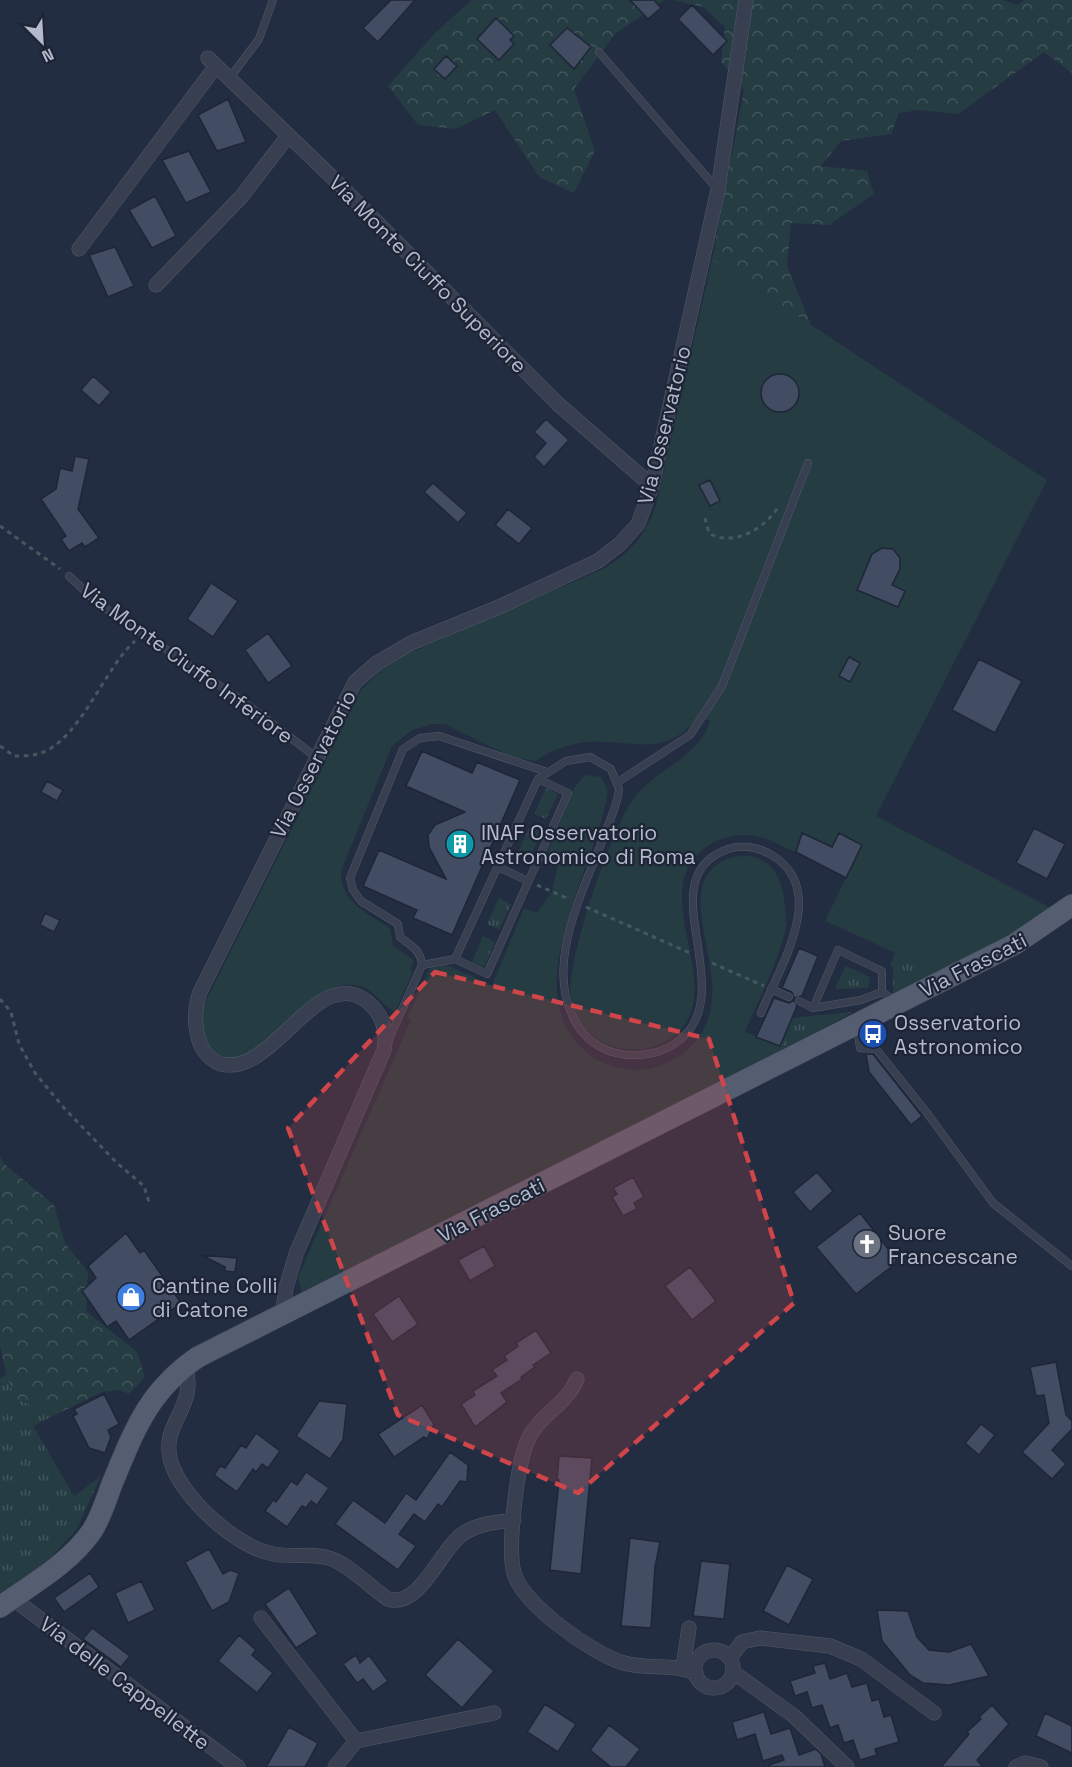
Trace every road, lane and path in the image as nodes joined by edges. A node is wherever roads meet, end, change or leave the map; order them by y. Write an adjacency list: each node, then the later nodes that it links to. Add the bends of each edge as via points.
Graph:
1 (273, 0): 4 (lane, via 259,39)
2 (746, 0): 6 (street, Via Osservatorio)
3 (599, 52): 6 (lane)
4 (229, 79): 5 (street, Via Monte Ciuffo Superiore); 7 (street, Via Monte Ciuffo Superiore, via 212,62)
5 (288, 136): 8 (street, via 241,197); 11 (street, Via Monte Ciuffo Superiore, via 558,404)
6 (718, 190): 11 (street, Via Osservatorio)
7 (78, 249)
8 (156, 285)
9 (808, 463): 10 (lane)
10 (800, 485): 12 (path, via 790,487 762,527 743,535 714,537 706,529); 20 (lane, via 722,686 690,735)
11 (652, 486): 17 (street, Via Osservatorio, via 638,524 598,561 411,643 371,667 347,694)
12 (705, 518)
13 (0, 526): 14 (path, Via Monte Ciuffo Inferiore)
14 (69, 576): 15 (lane, Via Monte Ciuffo Inferiore)
15 (143, 634): 16 (path, via 122,652 64,738 39,754 14,756); 17 (lane, Via Monte Ciuffo Inferiore)
16 (0, 746)
17 (316, 757): 36 (street, Via Osservatorio, via 200,992 197,1029 202,1048 212,1058 225,1064 240,1064 261,1053 322,1001 352,995 368,1002 381,1017 386,1033)
18 (547, 772): 19 (lane); 20 (lane, via 574,758 590,757 605,764); 27 (lane, via 439,736 420,738 404,749 350,878 361,901 398,924 400,937 417,950)
19 (538, 779): 21 (lane); 22 (lane, via 568,793)
20 (618, 782): 23 (lane, via 619,795)
21 (498, 867): 22 (lane); 26 (lane)
22 (528, 881): 23 (path); 26 (lane, via 487,974)
23 (579, 903): 25 (path); 25 (lane, via 564,958 564,994 580,1029 607,1050 633,1056 654,1053 673,1046 685,1035 702,1002)
24 (1072, 906): 30 (main road, Via Frascati, via 1024,939)
25 (700, 958): 28 (path); 28 (lane, via 692,899 698,873 707,862 730,849 748,847 768,852 784,863 800,894 799,923)
26 (455, 959): 27 (lane)
27 (422, 965): 36 (lane)
28 (771, 989): 29 (lane); 34 (lane)
29 (789, 997)
30 (890, 997): 33 (lane); 33 (lane, via 882,971 838,950); 35 (main road, Via Frascati)
31 (0, 999): 37 (path, via 11,1012 19,1044 35,1073 80,1125 144,1185)
32 (799, 1001): 33 (lane)
33 (813, 1008)
34 (761, 1013)
35 (857, 1024): 38 (lane, via 860,1048 876,1049 993,1203); 39 (main road, Via Frascati)
36 (384, 1050): 39 (street, Via Osservatorio, via 296,1254)
37 (149, 1202)
38 (1072, 1266)
39 (282, 1316): 40 (main road, Via Frascati)
40 (185, 1366): 42 (street, via 190,1390 171,1432 172,1466 197,1505 256,1548 279,1555 331,1559 388,1599 398,1600 419,1588 462,1534 483,1525); 43 (main road, Via Frascati, via 162,1386 145,1411 87,1538 60,1565)
41 (577, 1379): 42 (street, via 528,1440)
42 (514, 1520): 47 (street, via 514,1572 523,1592 536,1605 583,1642 616,1660 641,1667)
43 (6, 1603): 51 (street, Via delle Cappellette)
44 (261, 1618): 50 (street)
45 (689, 1628): 47 (street)
46 (732, 1665): 47 (street, via 720,1651 707,1651); 47 (street, via 728,1682 718,1688 706,1686); 49 (street, via 742,1642 760,1638 830,1646 861,1659); 53 (street)
47 (689, 1670)
48 (494, 1713): 50 (street)
49 (934, 1713)
50 (356, 1741): 52 (street)
51 (238, 1767)
52 (335, 1767)
53 (847, 1767)
54 (1016, 1767): 55 (street, via 1031,1763)
55 (1041, 1767)

